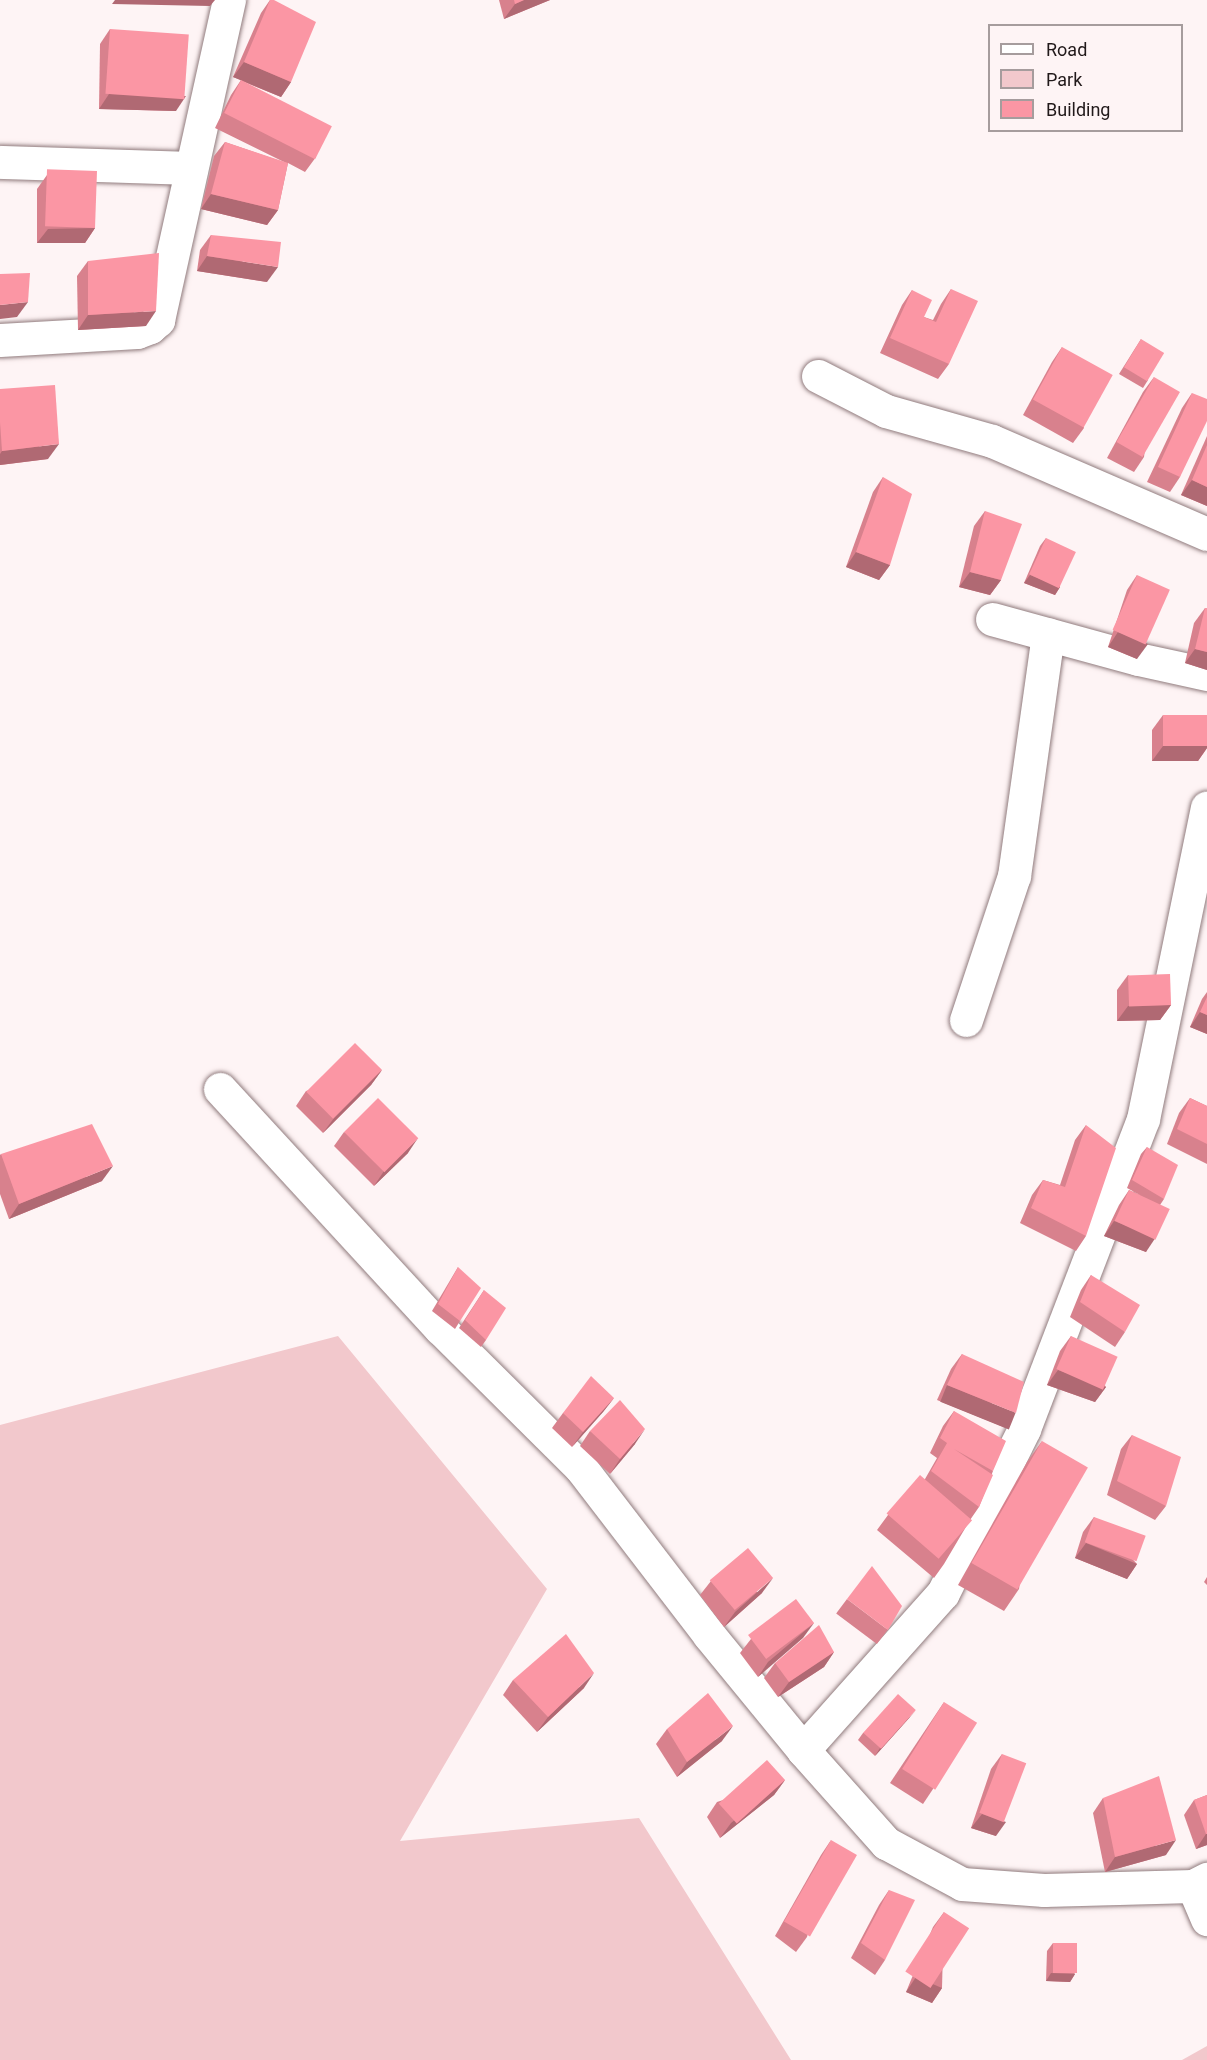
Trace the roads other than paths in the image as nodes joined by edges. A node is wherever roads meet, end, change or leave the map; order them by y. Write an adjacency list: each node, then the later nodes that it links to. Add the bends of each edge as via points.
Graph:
1 (229, 0): 3 (street)
2 (0, 162): 3 (street)
3 (191, 168): 4 (street, via 158,320 137,332)
4 (0, 340)
5 (818, 376): 6 (street, via 886,411 992,441)
6 (1207, 534)
7 (992, 619): 8 (street)
8 (1048, 634): 9 (street); 11 (street, via 1014,876)
9 (1207, 674)
10 (1207, 807): 13 (street, via 1143,1119 1024,1429 943,1593)
11 (966, 1020)
12 (220, 1089): 13 (street, via 440,1328 581,1468)
13 (803, 1750): 14 (street, via 886,1843 962,1884 1044,1890)
14 (1200, 1882): 15 (street)
15 (1207, 1919)

